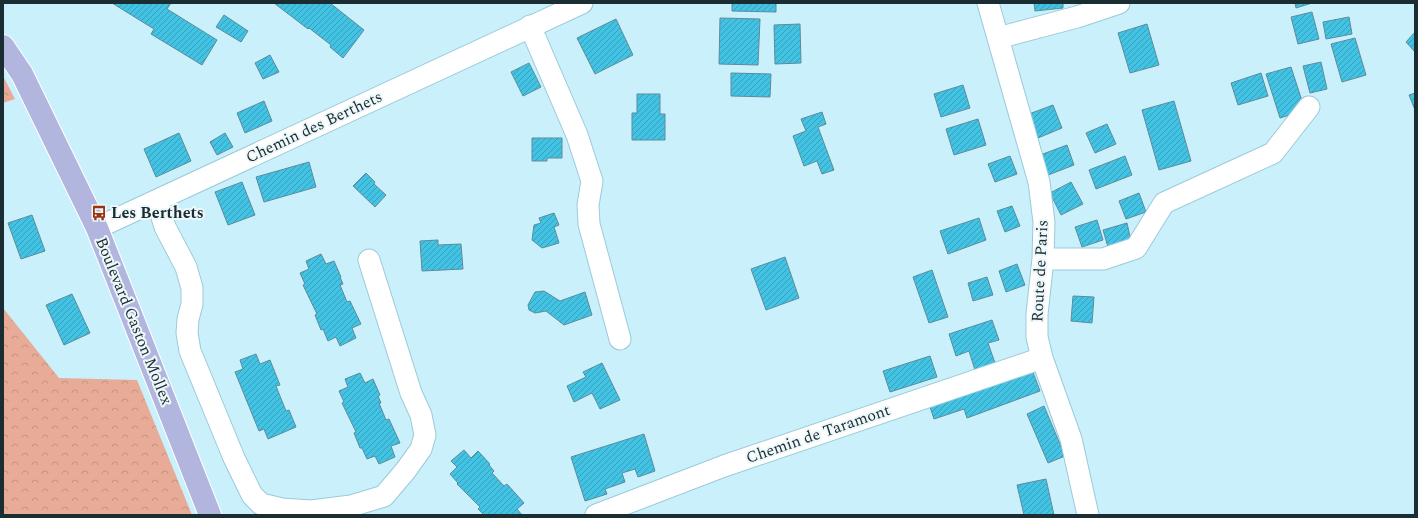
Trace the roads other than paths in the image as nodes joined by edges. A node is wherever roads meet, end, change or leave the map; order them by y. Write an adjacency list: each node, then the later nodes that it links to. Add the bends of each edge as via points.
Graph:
1 (582, 3): 4 (street, Chemin des Berthets)
2 (988, 3): 5 (street, Route de Paris)
3 (1119, 3): 5 (street)
4 (530, 26): 8 (street, Chemin des Berthets); 12 (street, via 577,135 592,181 588,205 589,224)
5 (998, 38): 10 (street, Route de Paris, via 1039,182 1044,222)
6 (3, 46): 9 (main road, Boulevard Gaston Mollex, via 22,74)
7 (1309, 107): 10 (street, via 1273,153 1164,203 1136,248 1103,259)
8 (157, 200): 9 (street, Chemin des Berthets); 14 (street, via 165,227 186,267 192,288 187,333 190,351)
9 (97, 228): 15 (main road, Boulevard Gaston Mollex)
10 (1043, 258): 13 (street, Route de Paris, via 1037,321 1037,337)
11 (369, 260): 14 (street, via 411,393 421,415 425,435 422,449 384,496 351,506 311,511 282,509 261,504)
12 (620, 340)
13 (1042, 358): 17 (street, Chemin de Taramont, via 724,466); 18 (street, Route de Paris, via 1071,439)
14 (252, 495): 16 (street)
15 (210, 515)
16 (258, 515)
17 (596, 515)
18 (1088, 515)

